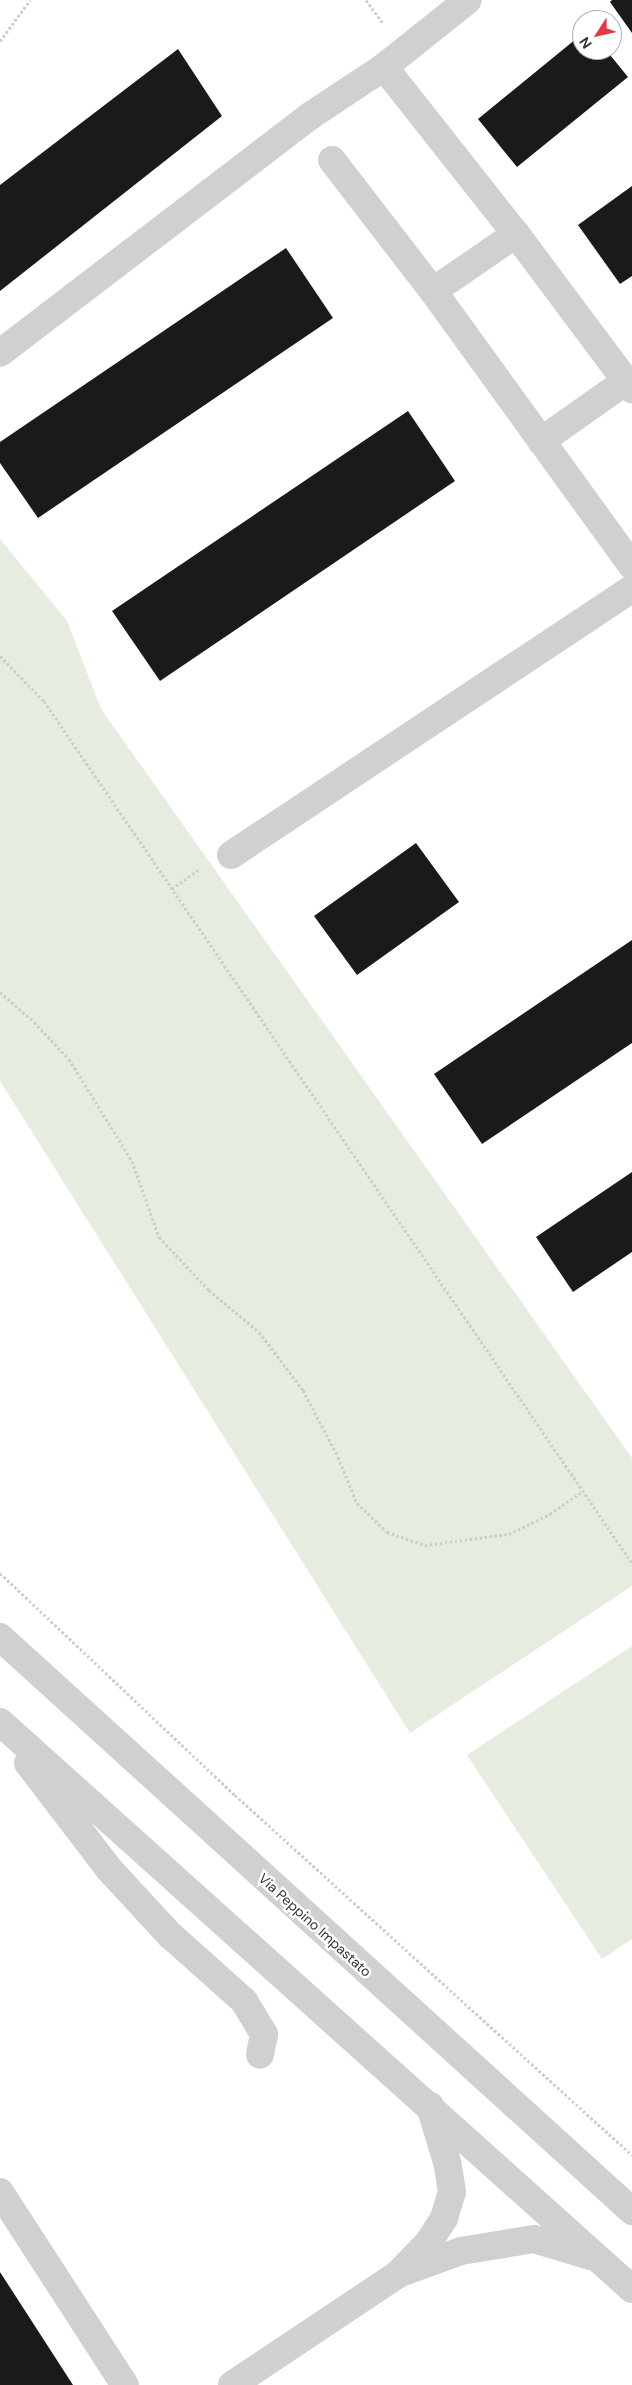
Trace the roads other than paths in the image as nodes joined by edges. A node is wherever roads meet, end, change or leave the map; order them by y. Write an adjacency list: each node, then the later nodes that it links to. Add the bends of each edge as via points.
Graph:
1 (468, 0): 2 (street)
2 (384, 67): 4 (street); 6 (street, via 310,116)
3 (332, 160): 5 (street)
4 (516, 234): 5 (street); 7 (street)
5 (433, 291): 8 (street)
6 (0, 354)
7 (629, 385): 8 (street)
8 (541, 441): 9 (street)
9 (632, 566)
10 (632, 589): 11 (street)
11 (231, 855)
12 (0, 1637): 17 (street, Via Peppino Impastato)
13 (0, 1724): 14 (street, via 109,1869 170,1935 244,2001 264,2034); 15 (street)
14 (260, 2055)
15 (430, 2106): 18 (street); 19 (street, via 452,2192 444,2218 434,2234)
16 (0, 2192): 21 (street)
17 (632, 2211)
18 (597, 2258): 19 (street, via 534,2239 461,2251); 20 (street)
19 (397, 2275): 22 (street)
20 (632, 2289)
21 (125, 2385)
22 (232, 2385)

